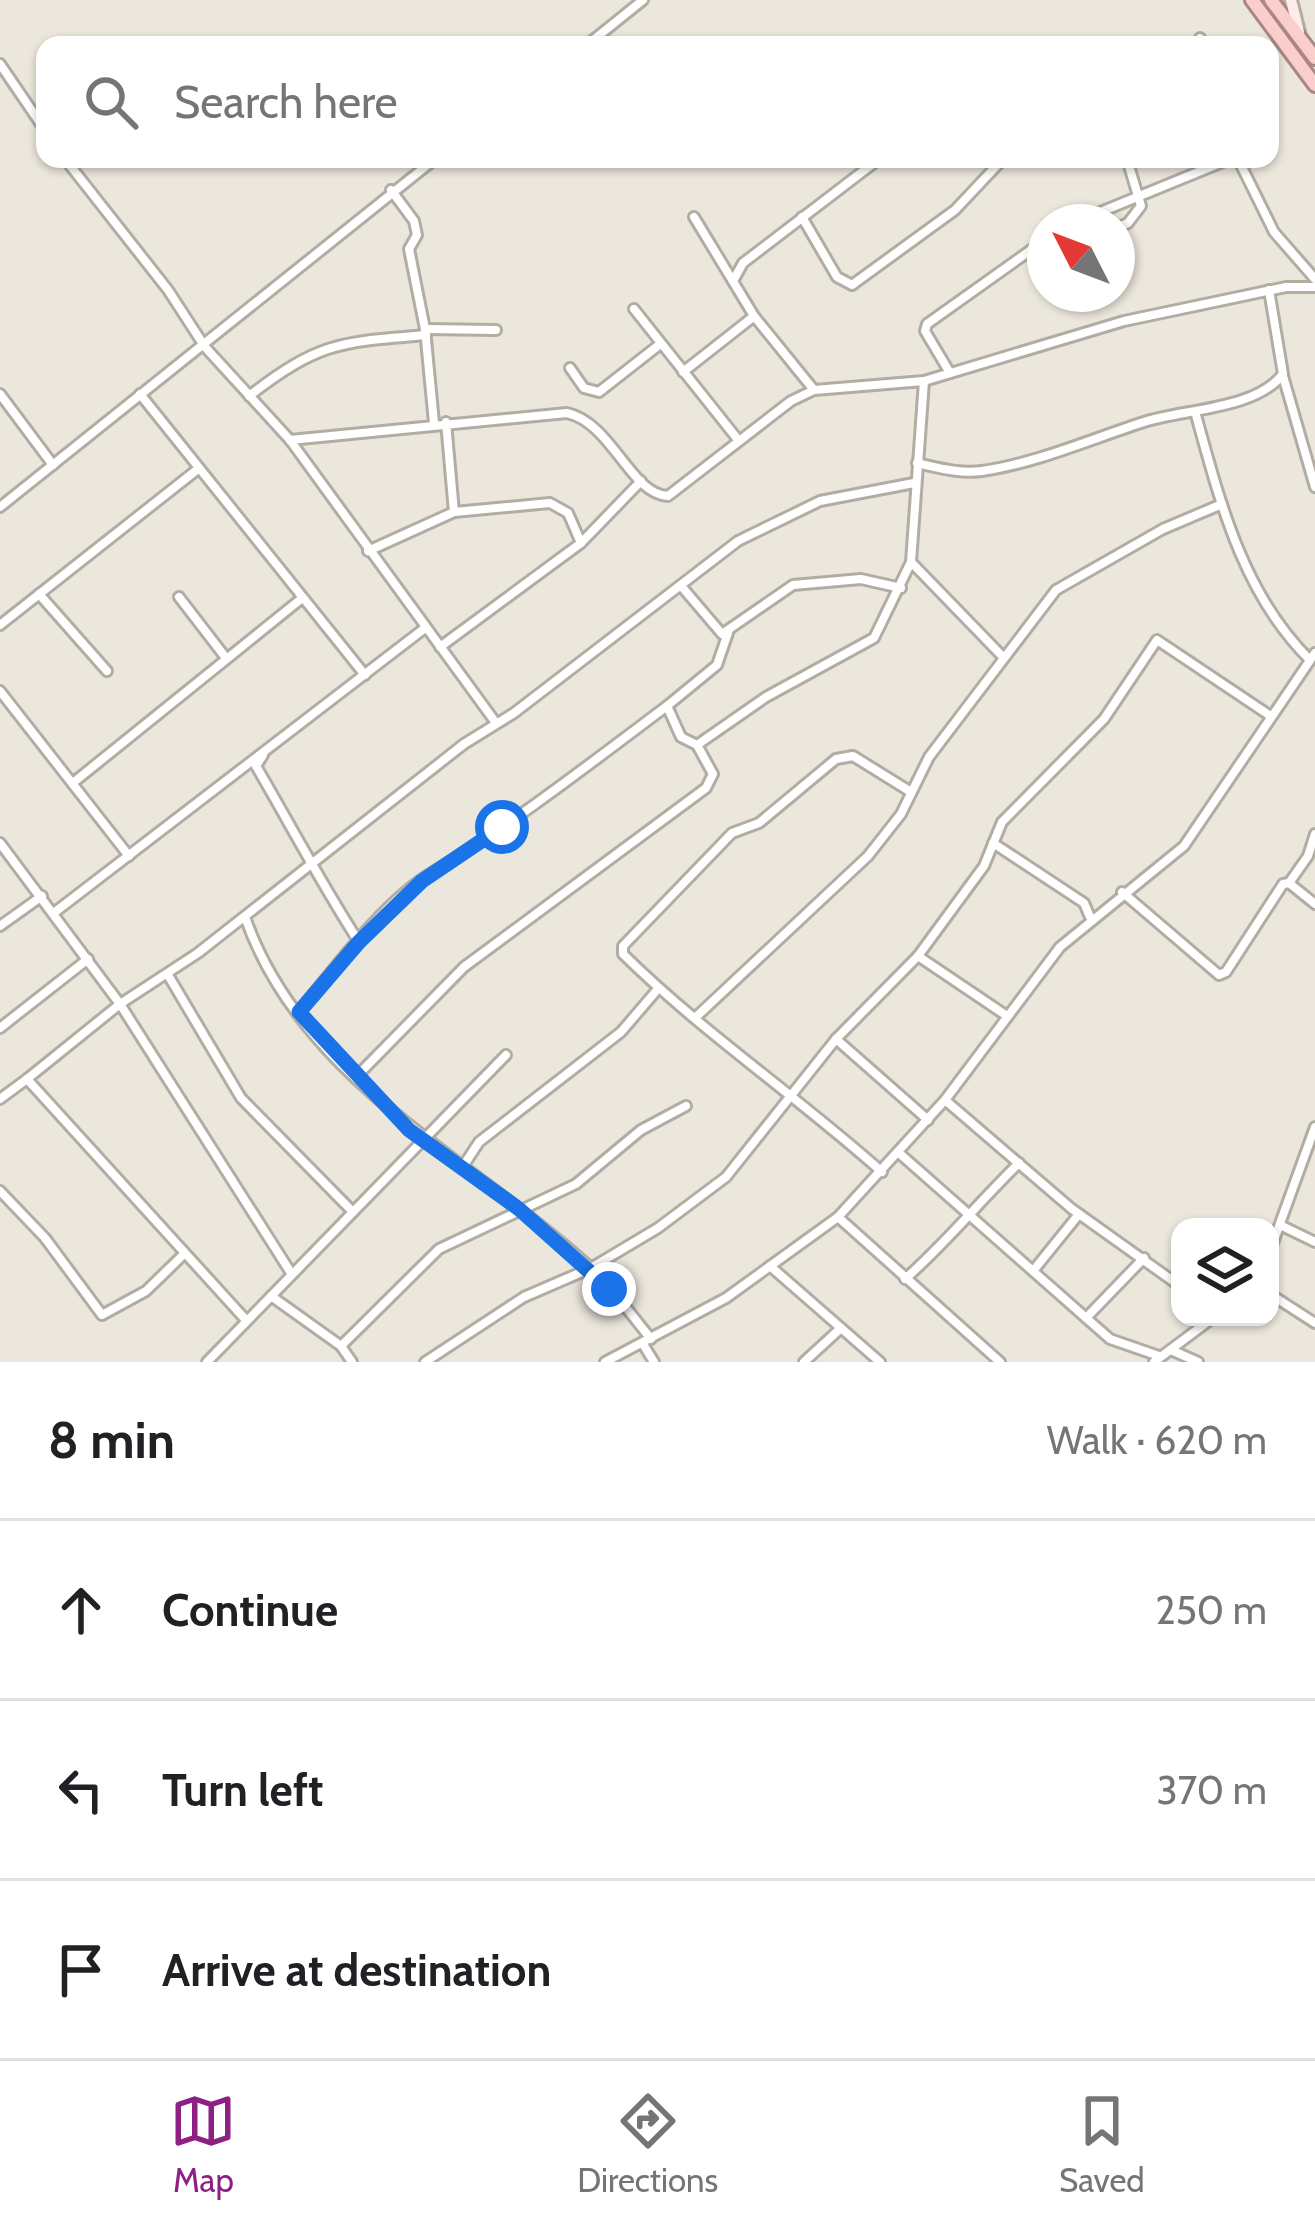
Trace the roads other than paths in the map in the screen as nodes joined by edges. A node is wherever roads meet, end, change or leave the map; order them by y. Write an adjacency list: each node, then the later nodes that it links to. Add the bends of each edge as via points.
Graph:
1 (643, 0): 6 (street)
2 (1252, 0): 7 (highway)
3 (1271, 0): 5 (highway)
4 (1291, 0): 5 (main road)
5 (1299, 32): 9 (highway)
6 (598, 36)
7 (1279, 36)
8 (1279, 36): 11 (highway)
9 (1315, 58)
10 (2, 71): 12 (street)
11 (1315, 85)
12 (36, 118)
13 (72, 168): 37 (street)
14 (422, 168): 22 (street)
15 (867, 168): 27 (street)
16 (990, 168): 21 (street)
17 (996, 168): 21 (street)
18 (1130, 168): 23 (street)
19 (1211, 168): 23 (street)
20 (1239, 168): 30 (street, via 1274,232)
21 (993, 171): 27 (street, via 955,210 852,285 837,278)
22 (392, 190): 35 (street, via 414,221 410,249); 37 (street)
23 (1141, 195): 24 (street); 25 (street)
24 (1119, 204)
25 (1135, 216)
26 (694, 217): 29 (street)
27 (802, 218): 29 (street, via 743,263)
28 (1027, 253): 40 (street, via 928,324)
29 (733, 282): 33 (street)
30 (1315, 283): 31 (street)
31 (1268, 290): 40 (street, via 1124,321); 41 (street)
32 (634, 309): 36 (street)
33 (754, 316): 39 (street); 43 (street)
34 (496, 330): 35 (street)
35 (426, 332): 46 (street, via 334,342 297,358); 49 (street)
36 (659, 344): 38 (street, via 598,392); 39 (street)
37 (205, 347): 45 (street); 46 (street)
38 (569, 368)
39 (683, 372): 51 (street)
40 (950, 373): 42 (street)
41 (1283, 374): 47 (street); 57 (street)
42 (924, 381): 43 (street); 52 (street)
43 (814, 390): 51 (street)
44 (0, 394): 53 (street)
45 (140, 394): 53 (street); 54 (street)
46 (249, 396): 50 (street)
47 (1196, 415): 52 (street, via 1149,419 1003,467 957,472); 58 (street)
48 (446, 422): 49 (street); 55 (street, via 578,416); 60 (street)
49 (434, 423): 50 (street)
50 (290, 440): 62 (street)
51 (739, 441): 55 (street, via 668,496)
52 (917, 463): 56 (street)
53 (53, 465): 59 (street)
54 (198, 470): 66 (street); 68 (street)
55 (640, 481): 61 (street)
56 (914, 483): 63 (street); 64 (street, via 820,501 763,526)
57 (1315, 487)
58 (1222, 504): 73 (street, via 1278,626); 75 (street, via 1078,574)
59 (0, 508)
60 (454, 512): 61 (street, via 557,503); 62 (street)
61 (581, 543): 72 (street)
62 (368, 551): 70 (street)
63 (910, 562): 65 (street); 75 (street)
64 (682, 587): 71 (street); 81 (street)
65 (901, 587): 71 (street, via 861,579 793,585); 82 (street, via 874,638)
66 (39, 594): 69 (street); 76 (street)
67 (178, 597): 74 (street)
68 (302, 598): 74 (street); 77 (street)
69 (0, 625)
70 (425, 628): 72 (street); 77 (street)
71 (728, 633): 79 (street, via 717,665)
72 (440, 647): 81 (street)
73 (1312, 656): 80 (street)
74 (226, 658): 84 (street)
75 (1004, 658): 85 (street)
76 (106, 671)
77 (364, 675): 83 (street)
78 (0, 691): 84 (street)
79 (667, 706): 82 (street, via 681,737); 99 (street, via 432,872)
80 (1269, 716): 88 (street, via 1157,640 1104,718 1002,822); 92 (street, via 1184,846)
81 (496, 723): 90 (street)
82 (697, 746): 111 (street, via 712,774 706,788 464,967)
83 (268, 749): 89 (street); 90 (street, via 256,766)
84 (74, 782): 89 (street)
85 (911, 792): 103 (street, via 847,756 759,823 732,833 623,946); 107 (street, via 868,856)
86 (1315, 834): 91 (street)
87 (0, 843): 93 (street)
88 (993, 843): 97 (street, via 1084,903); 100 (street)
89 (129, 856): 95 (street)
90 (316, 863): 96 (street); 99 (street)
91 (1289, 883): 92 (street, via 1219,975); 94 (street)
92 (1121, 892): 97 (street)
93 (42, 896): 95 (street); 98 (street)
94 (1315, 904)
95 (55, 912): 101 (street)
96 (245, 917): 102 (street); 105 (street, via 268,970)
97 (1090, 918): 106 (street)
98 (0, 926)
99 (359, 942): 105 (street)
100 (918, 956): 106 (street); 109 (street)
101 (88, 959): 104 (street); 108 (street)
102 (168, 975): 104 (street); 127 (street, via 242,1098)
103 (657, 991): 107 (street); 122 (street, via 621,1032 479,1142)
104 (120, 1004): 112 (street); 137 (street)
105 (299, 1012): 111 (street)
106 (1007, 1016): 115 (street)
107 (696, 1017): 113 (street)
108 (0, 1028)
109 (836, 1039): 113 (street); 117 (street)
110 (506, 1055): 119 (street)
111 (357, 1076): 119 (street)
112 (27, 1079): 114 (street); 132 (street)
113 (793, 1093): 123 (street); 135 (street, via 710,1192)
114 (0, 1099)
115 (945, 1100): 117 (street); 121 (street)
116 (686, 1106): 125 (street, via 641,1130 576,1184)
117 (928, 1120): 120 (street)
118 (1315, 1127): 130 (street)
119 (422, 1140): 122 (street); 127 (street)
120 (899, 1153): 123 (street); 126 (street)
121 (1018, 1163): 126 (street); 128 (street)
122 (462, 1168): 125 (street)
123 (882, 1172): 129 (street)
124 (0, 1191): 132 (street, via 102,1315 146,1291)
125 (519, 1209): 135 (street); 148 (street, via 439,1249)
126 (970, 1211): 136 (street); 138 (street)
127 (353, 1212): 137 (street)
128 (1079, 1214): 133 (street); 136 (street)
129 (838, 1217): 134 (street); 138 (street)
130 (1280, 1226): 131 (street)
131 (1315, 1242)
132 (184, 1254): 143 (street)
133 (1144, 1258): 139 (street); 142 (street)
134 (770, 1266): 146 (street); 147 (street)
135 (591, 1268): 147 (street); 153 (street, via 524,1297)
136 (1033, 1271): 142 (street)
137 (291, 1273): 140 (street)
138 (905, 1279): 158 (street)
139 (1171, 1279)
140 (271, 1296): 143 (street); 148 (street)
141 (1279, 1300): 144 (street)
142 (1086, 1318): 150 (street)
143 (245, 1319): 151 (street)
144 (1315, 1323)
145 (1203, 1326): 149 (street)
146 (841, 1328): 156 (street); 157 (street)
147 (647, 1341): 154 (street); 155 (street)
148 (341, 1346): 152 (street)
149 (1172, 1350): 150 (street); 159 (street)
150 (1156, 1359)
151 (207, 1362)
152 (352, 1362)
153 (425, 1362)
154 (605, 1362)
155 (654, 1362)
156 (804, 1362)
157 (880, 1362)
158 (1000, 1362)
159 (1198, 1362)

